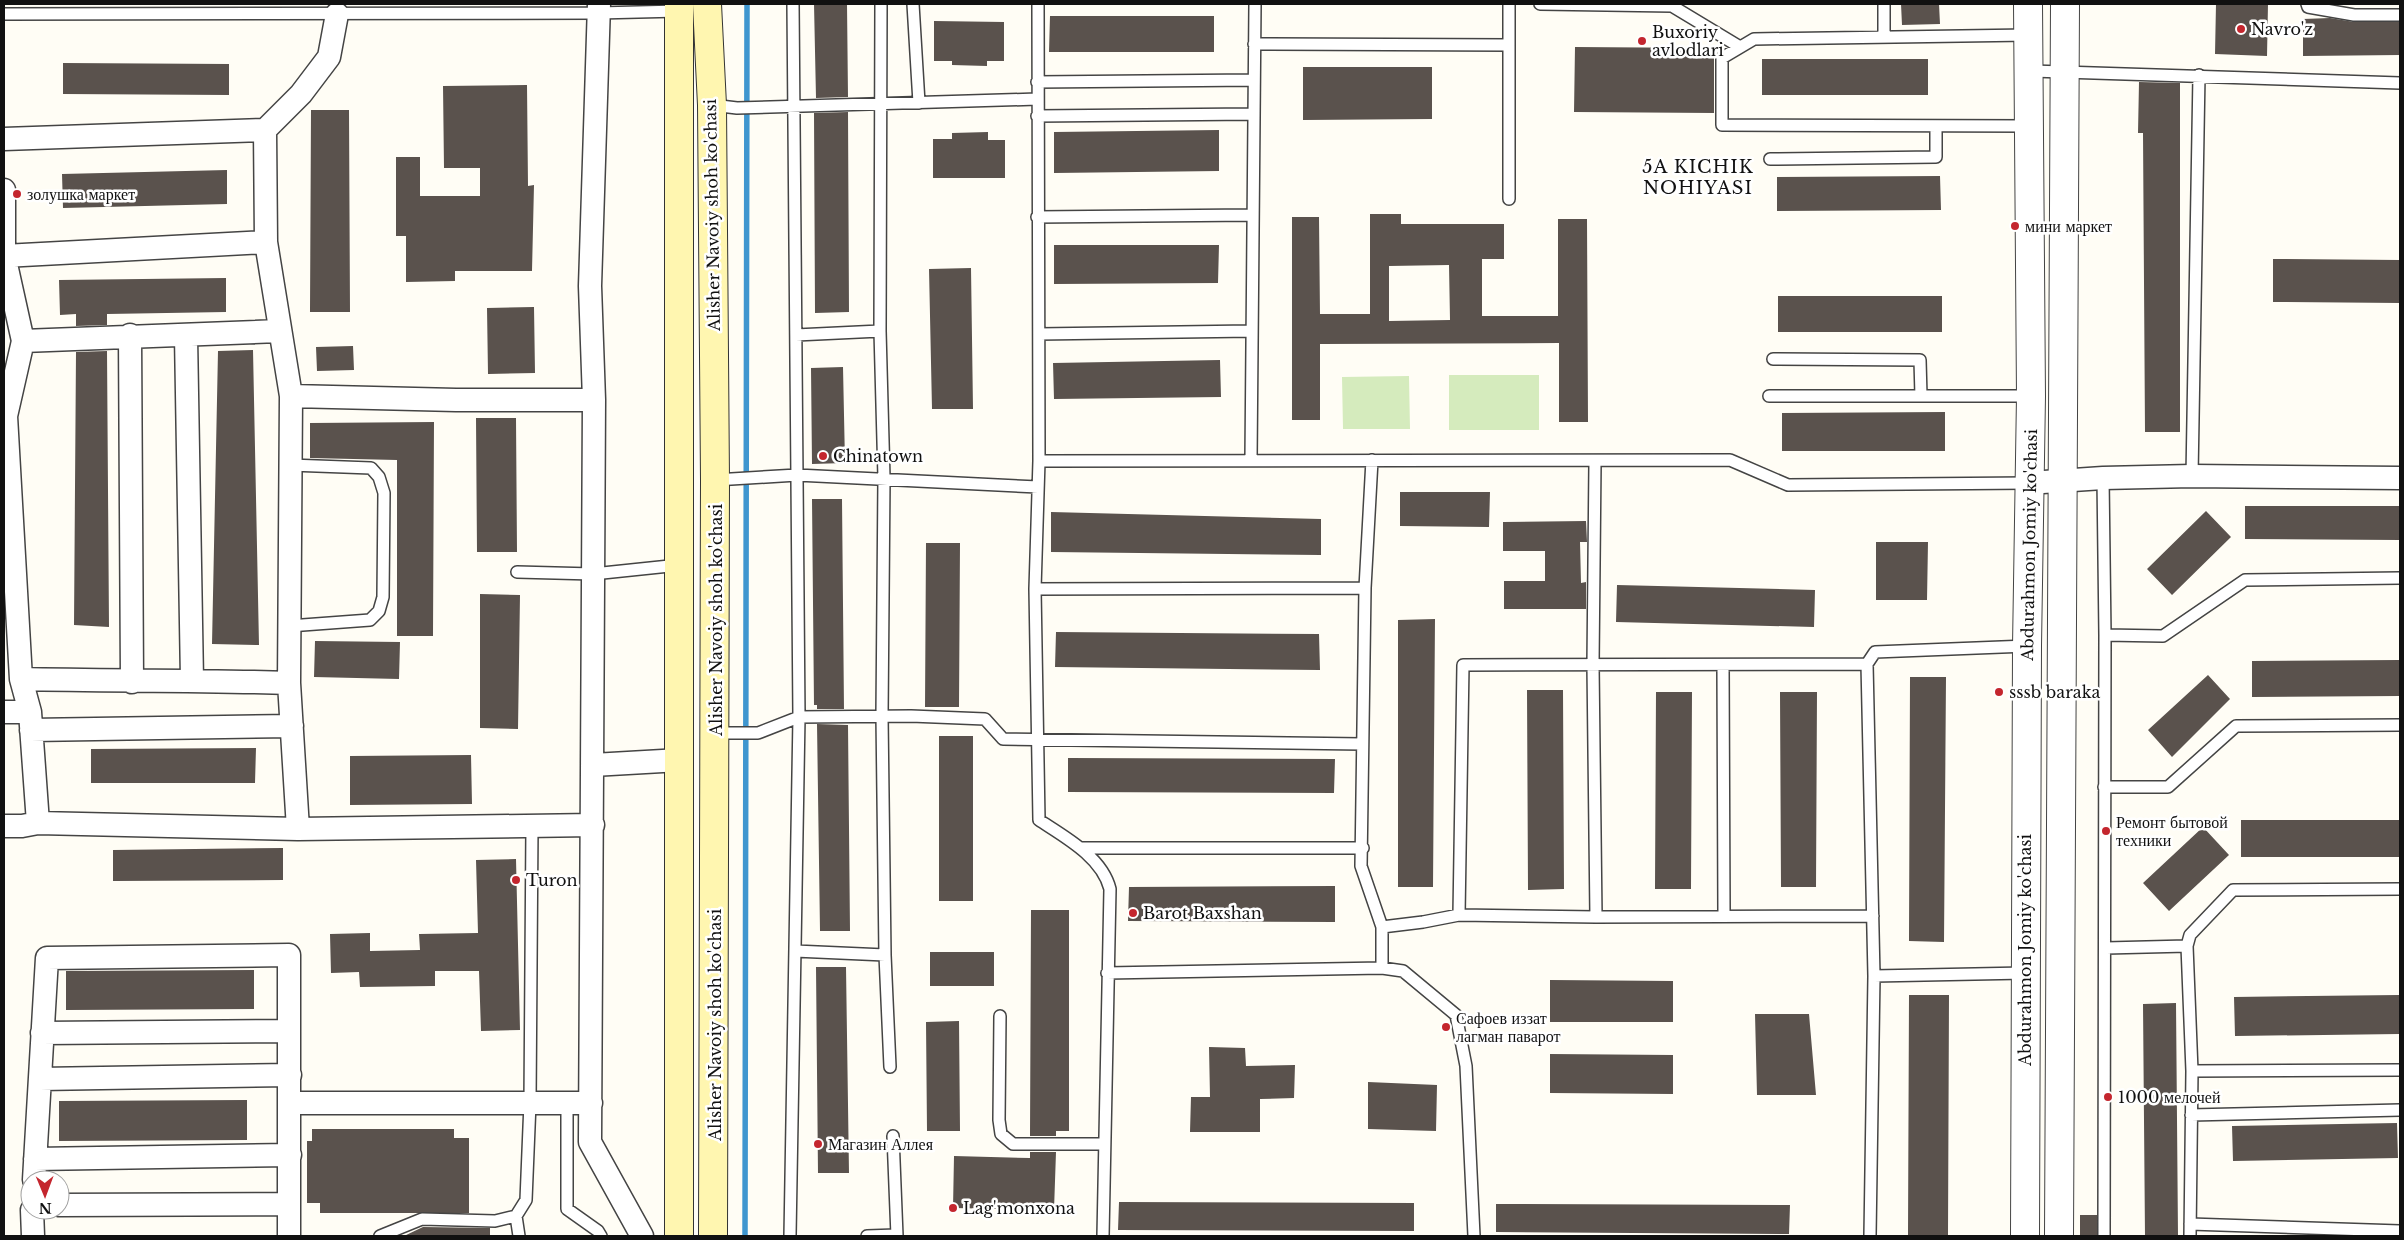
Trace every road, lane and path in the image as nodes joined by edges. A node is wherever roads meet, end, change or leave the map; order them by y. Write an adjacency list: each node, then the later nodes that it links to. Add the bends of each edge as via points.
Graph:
1 (707, 4): 33 (main road, Alisher Navoiy shoh ko'chasi)
2 (793, 4): 32 (lane)
3 (881, 4): 30 (lane)
4 (913, 4): 31 (lane)
5 (1038, 4): 27 (lane)
6 (1255, 4): 20 (lane)
7 (1509, 4): 21 (lane)
8 (1540, 4): 22 (lane, via 1672,6)
9 (1884, 4): 19 (lane)
10 (2028, 4): 18 (street, Abdurahmon Jomiy ko'chasi)
11 (2065, 4): 23 (street, Abdurahmon Jomiy ko'chasi)
12 (2307, 4): 17 (lane, via 2308,7 2354,15)
13 (679, 7): 14 (lane); 76 (main road, Alisher Navoiy shoh ko'chasi)
14 (598, 8): 16 (lane); 60 (street, via 590,286)
15 (4, 14): 16 (lane)
16 (337, 14): 38 (street, via 329,57 301,94)
17 (2400, 15)
18 (2029, 35): 19 (lane); 24 (street, Abdurahmon Jomiy ko'chasi)
19 (1884, 37): 22 (lane, via 1754,40)
20 (1254, 44): 21 (lane); 26 (lane)
21 (1509, 45): 42 (lane)
22 (1740, 47): 37 (lane, via 1722,58 1722,125)
23 (2067, 70): 24 (lane); 25 (lane); 73 (street, Abdurahmon Jomiy ko'chasi)
24 (2030, 71): 36 (street, Abdurahmon Jomiy ko'chasi)
25 (2199, 75): 28 (lane); 68 (lane)
26 (1254, 80): 27 (lane); 34 (lane)
27 (1038, 82): 29 (lane)
28 (2400, 83)
29 (1037, 99): 31 (lane); 35 (lane)
30 (882, 103): 31 (lane); 32 (lane); 48 (lane)
31 (919, 103)
32 (794, 106): 33 (lane); 52 (lane)
33 (724, 107): 72 (main road, Alisher Navoiy shoh ko'chasi)
34 (1253, 114): 35 (lane); 43 (lane)
35 (1037, 116): 44 (lane)
36 (2030, 126): 37 (lane); 59 (street, Abdurahmon Jomiy ko'chasi)
37 (1936, 127): 40 (lane, via 1936,157)
38 (265, 130): 39 (street); 45 (street)
39 (4, 138)
40 (1770, 159)
41 (4, 190): 46 (street)
42 (1510, 199)
43 (1252, 215): 44 (lane); 49 (lane)
44 (1037, 218): 50 (lane)
45 (266, 242): 46 (street); 47 (street)
46 (4, 256): 54 (street)
47 (279, 330): 53 (street); 56 (street)
48 (880, 331): 52 (lane); 69 (lane)
49 (1251, 331): 50 (lane); 62 (lane)
50 (1038, 334): 64 (lane)
51 (130, 335): 53 (street); 54 (street); 90 (street)
52 (796, 335): 67 (lane)
53 (186, 336): 89 (street)
54 (23, 340): 61 (street)
55 (1773, 359): 58 (lane, via 1920,360)
56 (291, 396): 60 (street); 66 (street)
57 (1769, 396): 58 (lane)
58 (1921, 396): 59 (lane)
59 (2031, 396): 74 (street, Abdurahmon Jomiy ko'chasi)
60 (594, 400): 78 (street)
61 (5, 417): 88 (street)
62 (1251, 460): 63 (lane); 64 (lane)
63 (1372, 460): 65 (lane); 80 (lane)
64 (1039, 461): 75 (lane)
65 (1595, 462): 74 (lane, via 1730,460 1788,485); 86 (lane)
66 (290, 465): 82 (street); 82 (lane, via 371,468 379,477 384,493 383,597 379,611 370,620)
67 (797, 475): 69 (lane); 72 (lane); 94 (lane)
68 (2192, 476): 70 (street); 71 (street)
69 (884, 478): 75 (lane); 93 (lane)
70 (2103, 478): 73 (street); 83 (lane)
71 (2400, 478)
72 (725, 480): 98 (main road, Alisher Navoiy shoh ko'chasi)
73 (2064, 482): 74 (street); 165 (street, Abdurahmon Jomiy ko'chasi)
74 (2029, 483): 84 (street, Abdurahmon Jomiy ko'chasi)
75 (1038, 487): 81 (lane)
76 (679, 566): 78 (lane); 101 (main road, Alisher Navoiy shoh ko'chasi)
77 (516, 572): 78 (lane)
78 (593, 574): 102 (street)
79 (2400, 578): 83 (lane, via 2245,580 2163,636)
80 (1365, 588): 81 (lane); 100 (lane)
81 (1035, 589): 99 (lane)
82 (289, 626): 91 (street)
83 (2105, 636): 103 (lane)
84 (2027, 646): 85 (lane, via 1875,652); 123 (street, Abdurahmon Jomiy ko'chasi)
85 (1867, 664): 87 (lane); 114 (lane)
86 (1594, 665): 87 (lane); 112 (lane, via 1463,665); 115 (lane)
87 (1723, 665): 113 (lane)
88 (21, 680): 90 (street); 95 (street)
89 (192, 680): 90 (street); 91 (street)
90 (132, 682)
91 (289, 683): 97 (street)
92 (4, 712): 95 (street)
93 (882, 716): 94 (lane); 99 (lane, via 985,719 1003,739); 120 (lane)
94 (799, 717): 98 (lane, via 758,733); 119 (lane)
95 (31, 721): 97 (street); 104 (street)
96 (2400, 725): 103 (lane, via 2236,726 2168,787)
97 (292, 726): 108 (street)
98 (724, 733): 157 (main road, Alisher Navoiy shoh ko'chasi)
99 (1037, 740): 100 (lane); 109 (lane, via 1039,820)
100 (1362, 744): 110 (lane)
101 (680, 760): 102 (street); 156 (main road, Alisher Navoiy shoh ko'chasi)
102 (593, 765): 105 (street)
103 (2104, 788): 118 (lane)
104 (38, 823): 106 (street); 108 (street)
105 (593, 825): 107 (street); 136 (street)
106 (4, 826)
107 (532, 826): 108 (street); 134 (lane)
108 (298, 829)
109 (1081, 848): 110 (lane); 122 (lane, via 1108,879)
110 (1363, 848): 116 (lane, via 1361,866)
111 (2400, 889): 117 (lane, via 2233,890 2190,935)
112 (1459, 915): 115 (lane); 116 (lane)
113 (1724, 915): 114 (lane); 115 (lane)
114 (1872, 916): 124 (lane)
115 (1596, 917)
116 (1382, 926): 121 (lane)
117 (2187, 946): 118 (lane); 129 (lane)
118 (2106, 948): 166 (lane)
119 (795, 951): 120 (lane); 158 (lane)
120 (885, 955): 128 (lane)
121 (1382, 968): 122 (lane); 162 (lane, via 1403,971 1456,1015 1466,1066)
122 (1107, 973): 140 (lane)
123 (2025, 973): 124 (lane); 164 (street, Abdurahmon Jomiy ko'chasi)
124 (1874, 976): 163 (lane)
125 (1000, 1016): 140 (lane, via 1001,1134 1013,1144)
126 (289, 1031): 127 (street); 127 (street, via 289,955 270,955 47,958); 131 (street)
127 (42, 1033): 132 (street)
128 (890, 1067)
129 (2192, 1070): 130 (lane); 138 (lane)
130 (2400, 1070)
131 (290, 1075): 132 (street); 133 (street)
132 (40, 1079): 142 (street)
133 (290, 1102): 134 (street); 141 (street)
134 (530, 1103): 135 (street); 145 (lane, via 526,1200)
135 (568, 1103): 136 (street); 154 (lane, via 568,1209)
136 (591, 1103): 155 (street, via 590,1142)
137 (2400, 1110): 138 (lane)
138 (2191, 1115): 147 (lane)
139 (893, 1136): 160 (lane)
140 (1104, 1144): 161 (lane)
141 (290, 1155): 142 (street); 144 (street)
142 (35, 1169)
143 (70, 1204): 144 (street)
144 (289, 1204): 151 (street)
145 (516, 1216): 152 (lane, via 495,1220 422,1219); 153 (lane)
146 (32, 1220): 150 (street)
147 (2190, 1224): 149 (lane); 167 (lane)
148 (2400, 1230): 149 (lane)
149 (2336, 1232)
150 (33, 1236)
151 (290, 1236)
152 (380, 1236)
153 (519, 1236)
154 (602, 1236)
155 (642, 1236)
156 (679, 1236)
157 (714, 1236)
158 (790, 1236)
159 (866, 1236): 160 (lane)
160 (896, 1236)
161 (1103, 1236)
162 (1474, 1236)
163 (1870, 1236)
164 (2025, 1236)
165 (2059, 1236)
166 (2104, 1236)
167 (2190, 1236)

